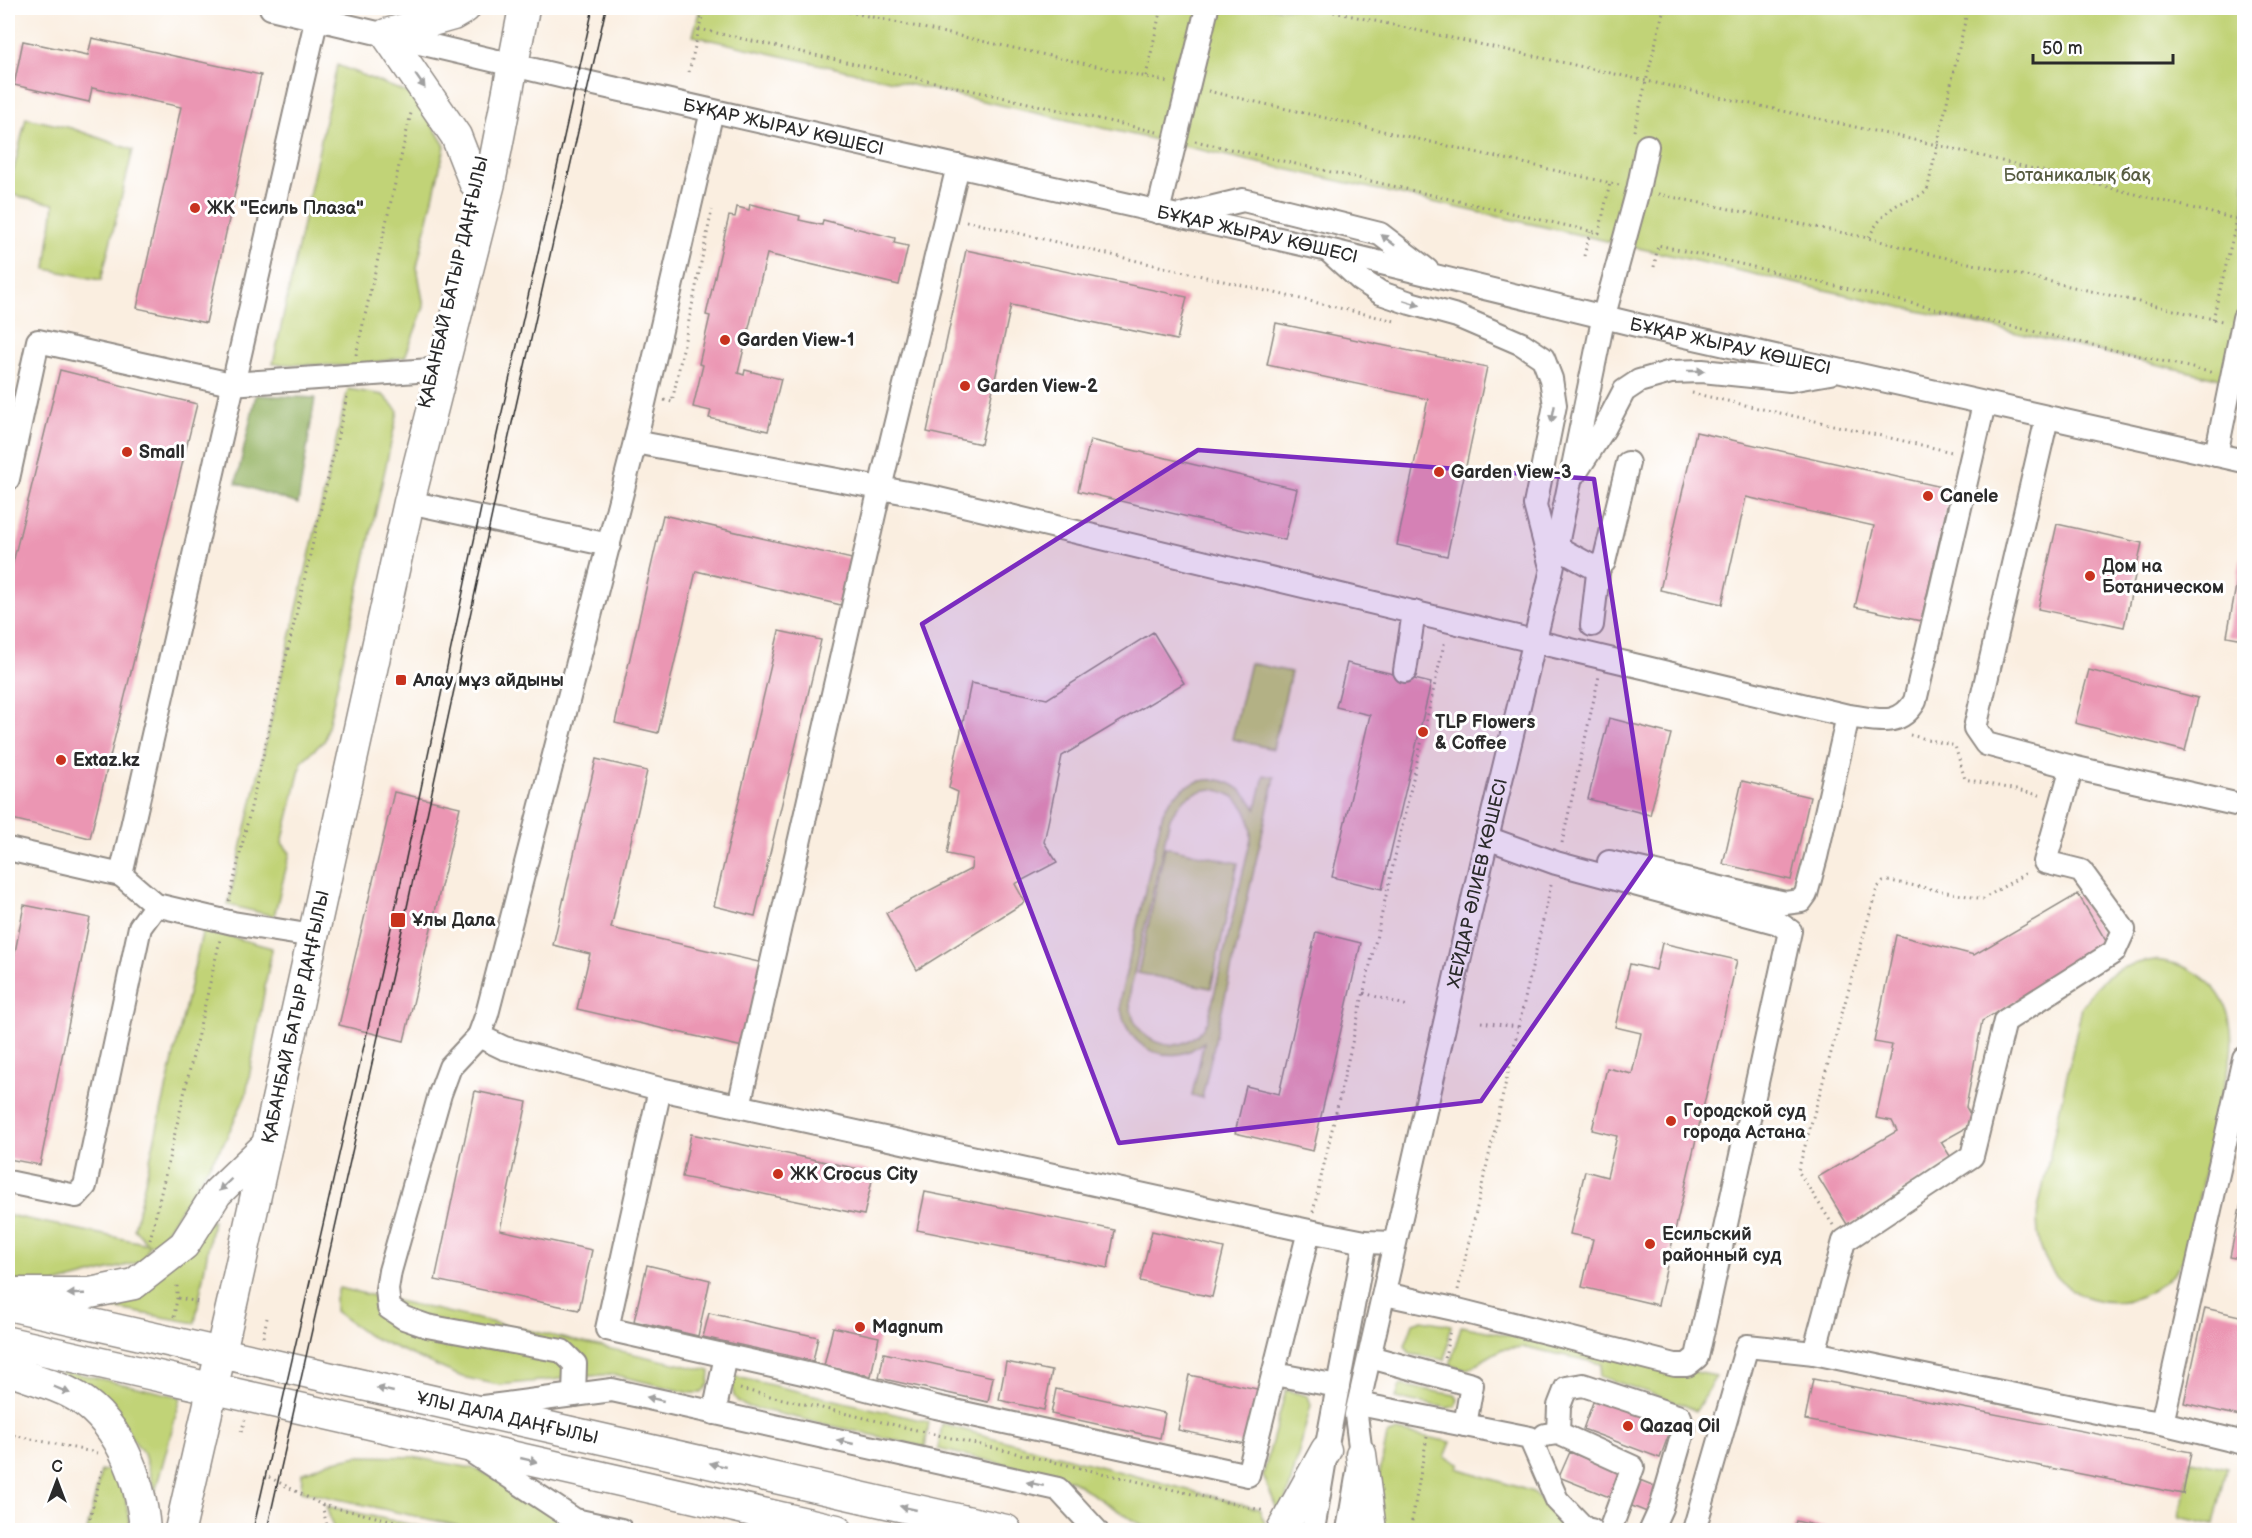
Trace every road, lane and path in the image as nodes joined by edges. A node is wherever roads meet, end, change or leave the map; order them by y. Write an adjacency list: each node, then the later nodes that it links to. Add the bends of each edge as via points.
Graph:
1 (271, 8): 11 (street, БҰҚАР ЖЫРАУ КӨШЕСІ)
2 (524, 8): 14 (main road, ҚАБАНБАЙ БАТЫР ДАҢҒЫЛЫ)
3 (704, 8): 12 (path)
4 (831, 8): 16 (path)
5 (1161, 8): 16 (path)
6 (1207, 8): 18 (street)
7 (1316, 8): 17 (path)
8 (1664, 8): 17 (path)
9 (1968, 8): 23 (path)
10 (456, 9): 13 (main road, via 453,15)
11 (317, 12): 13 (street, БҰҚАР ЖЫРАУ КӨШЕСІ); 47 (street)
12 (699, 29): 15 (path); 21 (path)
13 (386, 34): 14 (street, БҰҚАР ЖЫРАУ КӨШЕСІ); 25 (main road, one-way to 25, via 456,136)
14 (513, 64): 20 (street, БҰҚАР ЖЫРАУ КӨШЕСІ); 25 (main road, ҚАБАНБАЙ БАТЫР ДАҢҒЫЛЫ); 59 (main road, ҚАБАНБАЙ БАТЫР ДАҢҒЫЛЫ, via 490,183)
15 (689, 72)
16 (1146, 76): 18 (path)
17 (1647, 81): 22 (path); 23 (path)
18 (1189, 86): 21 (street); 26 (path)
19 (412, 108): 45 (path)
20 (712, 111): 24 (street, БҰҚАР ЖЫРАУ КӨШЕСІ); 51 (street)
21 (1176, 137): 29 (street); 33 (path)
22 (1641, 140): 27 (street, ХЕЙДАР ӘЛИЕВ КӨШЕСІ)
23 (1937, 145): 31 (path); 34 (path, via 1927,190 1919,198 1897,205 1875,224)
24 (958, 166): 29 (street, БҰҚАР ЖЫРАУ КӨШЕСІ); 30 (street)
25 (474, 182): 43 (main road, ҚАБАНБАЙ БАТЫР ДАҢҒЫЛЫ)
26 (1610, 183): 27 (path); 33 (path, via 1599,233)
27 (1638, 190): 34 (path); 39 (street, ХЕЙДАР ӘЛИЕВ КӨШЕСІ)
28 (2244, 191): 31 (path)
29 (1168, 214): 35 (street, БҰҚАР ЖЫРАУ КӨШЕСІ); 38 (street, one-way to 29, via 1380,234 1243,201)
30 (946, 217): 42 (path); 58 (street)
31 (2238, 219): 32 (path); 40 (path)
32 (2244, 221)
33 (1590, 231): 36 (path)
34 (1868, 238): 40 (path)
35 (1328, 250): 38 (street, БҰҚАР ЖЫРАУ КӨШЕСІ); 61 (street, one-way to 61, via 1361,280 1381,292 1490,329 1543,358 1555,405 1535,505)
36 (1584, 256)
37 (1654, 267): 46 (path, via 1658,245)
38 (1435, 276): 39 (street, БҰҚАР ЖЫРАУ КӨШЕСІ)
39 (1604, 315): 44 (street, БҰҚАР ЖЫРАУ КӨШЕСІ); 57 (street, ХЕЙДАР ӘЛИЕВ КӨШЕСІ)
40 (2213, 319): 41 (path)
41 (2243, 322): 46 (street)
42 (1401, 323)
43 (431, 370): 45 (street); 59 (main road, ҚАБАНБАЙ БАТЫР ДАҢҒЫЛЫ)
44 (1844, 371): 49 (street, БҰҚАР ЖЫРАУ КӨШЕСІ); 57 (street, one-way to 44, via 1624,391 1639,381 1671,372 1702,371 1790,380)
45 (351, 376): 47 (street); 80 (path)
46 (2232, 377): 52 (street)
47 (231, 384): 56 (street, via 38,341); 78 (street)
48 (1685, 391): 53 (path)
49 (1984, 404): 50 (street, БҰҚАР ЖЫРАУ КӨШЕСІ); 53 (street)
50 (2047, 418): 52 (street, БҰҚАР ЖЫРАУ КӨШЕСІ); 71 (street, via 1975,728 1986,744)
51 (635, 442): 58 (street); 60 (street)
52 (2216, 455): 54 (street, БҰҚАР ЖЫРАУ КӨШЕСІ)
53 (1971, 456): 70 (street, via 1915,701 1908,713)
54 (2244, 461)
55 (1628, 462): 62 (street, via 1604,562)
56 (8, 479)
57 (1569, 482): 61 (street, ХЕЙДАР ӘЛИЕВ КӨШЕСІ)
58 (880, 488): 63 (street); 89 (street)
59 (409, 502): 60 (street); 81 (main road, ҚАБАНБАЙ БАТЫР ДАҢҒЫЛЫ)
60 (609, 545): 86 (street)
61 (1554, 558): 62 (street); 66 (street, ХЕЙДАР ӘЛИЕВ КӨШЕСІ)
62 (1599, 566): 65 (street)
63 (1414, 612): 64 (street); 68 (street)
64 (1449, 620): 66 (street); 82 (path)
65 (1592, 625)
66 (1534, 640): 67 (street); 74 (street, ХЕЙДАР ӘЛИЕВ КӨШЕСІ)
67 (1603, 657): 69 (street); 76 (path)
68 (1405, 671)
69 (1848, 716): 70 (street); 76 (street, via 1816,857 1801,901 1785,903)
70 (1892, 721): 72 (path, via 1897,731 1955,746 1965,779)
71 (2072, 767): 72 (street); 73 (street)
72 (2061, 801): 77 (street)
73 (2244, 806)
74 (1487, 838): 76 (street, via 1522,852); 95 (street, ХЕЙДАР ӘЛИЕВ КӨШЕСІ)
75 (8, 849): 78 (street)
76 (1558, 857): 85 (path); 103 (street, via 1778,923 1790,931 1696,1357 1687,1365 1675,1365)
77 (2045, 862): 93 (street, via 2081,871 2124,930 2114,952 2005,1022 1972,1156); 93 (path, via 1983,899 1890,881 1877,888 1798,1171)
78 (121, 875): 79 (street)
79 (156, 905): 80 (street); 91 (street, via 140,927 85,1186 76,1196)
80 (225, 920): 81 (street); 96 (path)
81 (313, 936): 90 (main road, ҚАБАНБАЙ БАТЫР ДАҢҒЫЛЫ)
82 (1364, 993): 83 (path); 92 (path)
83 (1408, 1006)
84 (1481, 1022): 85 (path)
85 (1518, 1027): 103 (path)
86 (479, 1036): 88 (street, via 504,1048); 116 (street, via 450,1067 440,1094 390,1271 389,1308 427,1326 562,1351 575,1364)
87 (2244, 1058): 121 (street)
88 (660, 1089): 89 (street); 108 (street, via 607,1329)
89 (739, 1106): 92 (street)
90 (267, 1145): 98 (main road, one-way to 98, via 217,1193 184,1245 134,1284 90,1293); 106 (main road, ҚАБАНБАЙ БАТЫР ДАҢҒЫЛЫ)
91 (8, 1182)
92 (1309, 1231): 94 (street); 111 (street)
93 (1844, 1241): 107 (street)
94 (1365, 1242): 95 (street); 114 (street)
95 (1394, 1243): 99 (street, ХЕЙДАР ӘЛИЕВ КӨШЕСІ)
96 (149, 1245)
97 (172, 1277): 100 (path, via 177,1282)
98 (8, 1293)
99 (1385, 1294): 103 (street); 109 (street, ХЕЙДАР ӘЛИЕВ КӨШЕСІ)
100 (177, 1298): 101 (path); 104 (path)
101 (200, 1302)
102 (8, 1305): 106 (main road, ҰЛЫ ДАЛА ДАҢҒЫЛЫ)
103 (1454, 1309): 112 (path)
104 (173, 1319)
105 (8, 1341): 115 (main road, ҰЛЫ ДАЛА ДАҢҒЫЛЫ)
106 (221, 1353): 115 (main road, ҚАБАНБАЙ БАТЫР ДАҢҒЫЛЫ); 117 (main road, ҰЛЫ ДАЛА ДАҢҒЫЛЫ, one-way to 106)
107 (1814, 1353): 121 (street); 155 (street, via 1747,1346)
108 (726, 1356): 111 (street, via 936,1407 1248,1475); 113 (street)
109 (1370, 1357): 112 (street); 118 (street, ХЕЙДАР ӘЛИЕВ КӨШЕСІ)
110 (8, 1370): 139 (main road, one-way to 139, via 69,1392 101,1418 116,1436 128,1461 139,1494)
111 (1274, 1374): 114 (street)
112 (1442, 1376): 122 (street, via 1472,1385)
113 (720, 1384): 119 (street); 136 (path, via 1265,1510)
114 (1338, 1386): 128 (street)
115 (213, 1388): 127 (main road, ҰЛЫ ДАЛА ДАҢҒЫЛЫ); 140 (main road, ҚАБАНБАЙ БАТЫР ДАҢҒЫЛЫ)
116 (574, 1395): 117 (street); 119 (street, one-way to 116, via 612,1390)
117 (468, 1409): 145 (main road, ҰЛЫ ДАЛА ДАҢҒЫЛЫ, one-way to 117)
118 (1358, 1409): 120 (street); 128 (street, ХЕЙДАР ӘЛИЕВ КӨШЕСІ); 130 (street, ХЕЙДАР ӘЛИЕВ КӨШЕСІ)
119 (714, 1413): 146 (street, one-way to 119, via 1058,1489)
120 (1430, 1418): 122 (street); 137 (path)
121 (2162, 1423): 126 (street)
122 (1465, 1425): 125 (street)
123 (1558, 1432): 125 (street); 131 (street); 134 (street, via 1559,1406 1566,1388 1583,1385 1680,1417 1684,1430)
124 (8, 1434): 129 (path)
125 (1530, 1438): 152 (street, via 1557,1500 1585,1529)
126 (2244, 1443)
127 (460, 1445): 143 (street, via 575,1520); 144 (main road, ҰЛЫ ДАЛА ДАҢҒЫЛЫ, one-way to 144)
128 (1326, 1450): 136 (main road); 147 (street)
129 (100, 1453)
130 (1360, 1454): 148 (street, ХЕЙДАР ӘЛИЕВ КӨШЕСІ); 149 (main road)
131 (1633, 1467): 134 (street); 153 (street)
132 (101, 1471): 138 (path)
133 (269, 1478): 135 (path)
134 (1669, 1481): 154 (street)
135 (322, 1505): 141 (path); 142 (path)
136 (1276, 1524)
137 (1411, 1526): 150 (path); 151 (path)
138 (87, 1530)
139 (144, 1530)
140 (180, 1530)
141 (328, 1530)
142 (435, 1530)
143 (621, 1530)
144 (837, 1530)
145 (1006, 1530)
146 (1096, 1530)
147 (1313, 1530)
148 (1348, 1530)
149 (1371, 1530)
150 (1406, 1530)
151 (1431, 1530)
152 (1591, 1530)
153 (1610, 1530)
154 (1652, 1530)
155 (1694, 1530)

